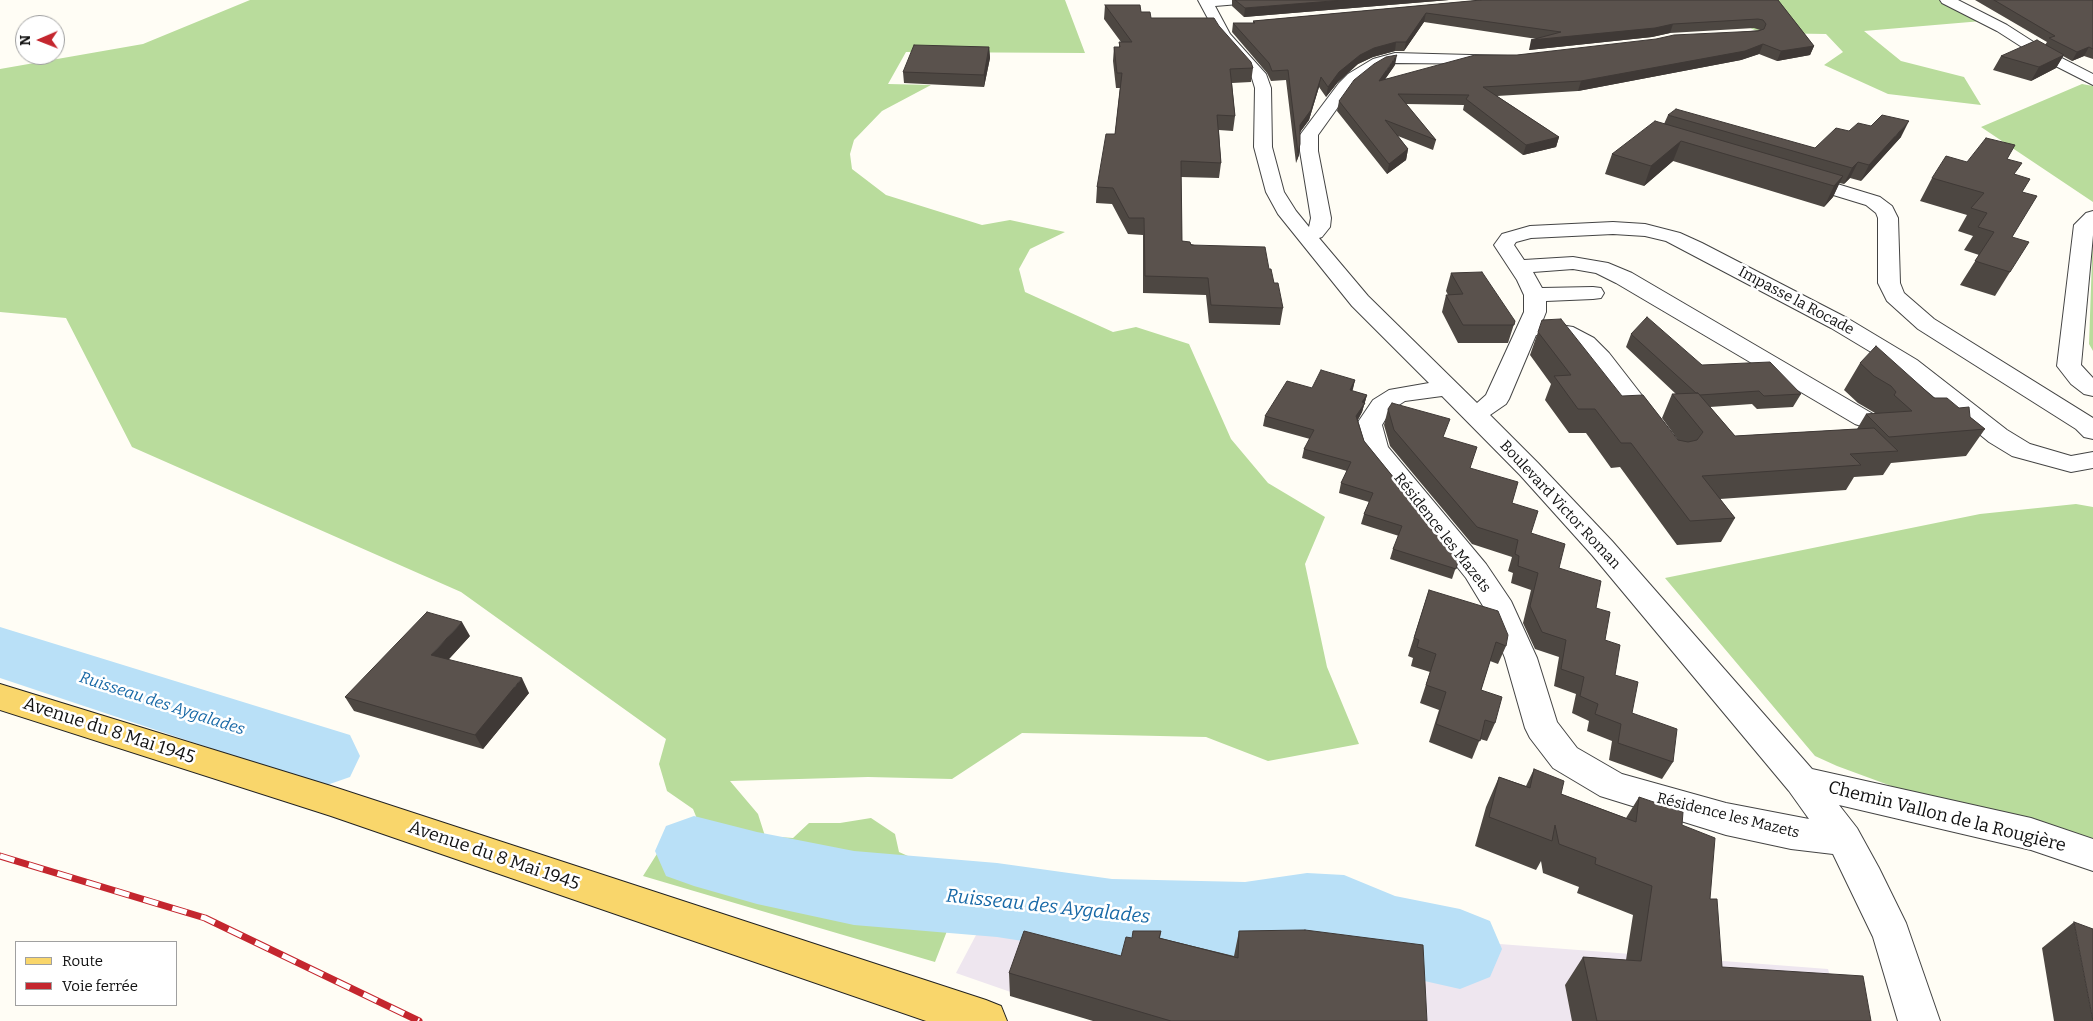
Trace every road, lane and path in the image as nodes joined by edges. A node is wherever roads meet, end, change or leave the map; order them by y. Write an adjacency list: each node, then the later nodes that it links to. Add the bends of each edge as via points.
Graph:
1 (1239, 0): 3 (street)
2 (1946, 0): 5 (street)
3 (1206, 1): 8 (street, Boulevard Victor Roman, via 1228,25 1224,36 1258,74 1263,88 1263,148 1268,172 1275,192)
4 (1521, 57): 8 (street, via 1395,58 1365,68 1345,86 1309,135 1308,151 1321,218 1315,233)
5 (2093, 80)
6 (1783, 173): 17 (street, via 1872,200 1885,210 1888,218 1889,283 1895,296 1926,324)
7 (2093, 218): 14 (street, via 2084,225 2069,366)
8 (1304, 234): 13 (street, Boulevard Victor Roman, via 1360,301)
9 (1518, 267): 11 (street, Impasse la Rocade); 16 (street, via 1573,263 1601,267); 19 (street, Impasse la Rocade, via 1504,245 1509,238 1530,232 1613,228 1645,230 1673,237 1839,324 1909,365 1998,436 2021,450 2071,464)
10 (1593, 293): 11 (street)
11 (1535, 295): 12 (street, via 1535,312)
12 (1529, 327): 15 (street, via 1497,399); 18 (street, via 1565,332 1586,342)
13 (1447, 388): 15 (street, Boulevard Victor Roman); 22 (street, Résidence les Mazets, via 1398,395 1382,405 1370,425 1376,448 1476,571 1500,609 1521,658 1542,728 1564,758 1612,786 1726,819 1791,833)
14 (2093, 389)
15 (1473, 413): 21 (street, Boulevard Victor Roman, via 1602,548)
16 (1864, 419)
17 (2093, 431)
18 (1664, 441)
19 (2091, 463)
20 (0, 696): 24 (main road, Avenue du 8 Mai 1945, via 331,801)
21 (1802, 781): 22 (street, Boulevard Victor Roman); 23 (street, Chemin Vallon de la Rougière, via 2031,834)
22 (1844, 839): 25 (street, Boulevard Victor Roman, via 1892,936)
23 (2093, 854)
24 (986, 1021)
25 (1919, 1021)

